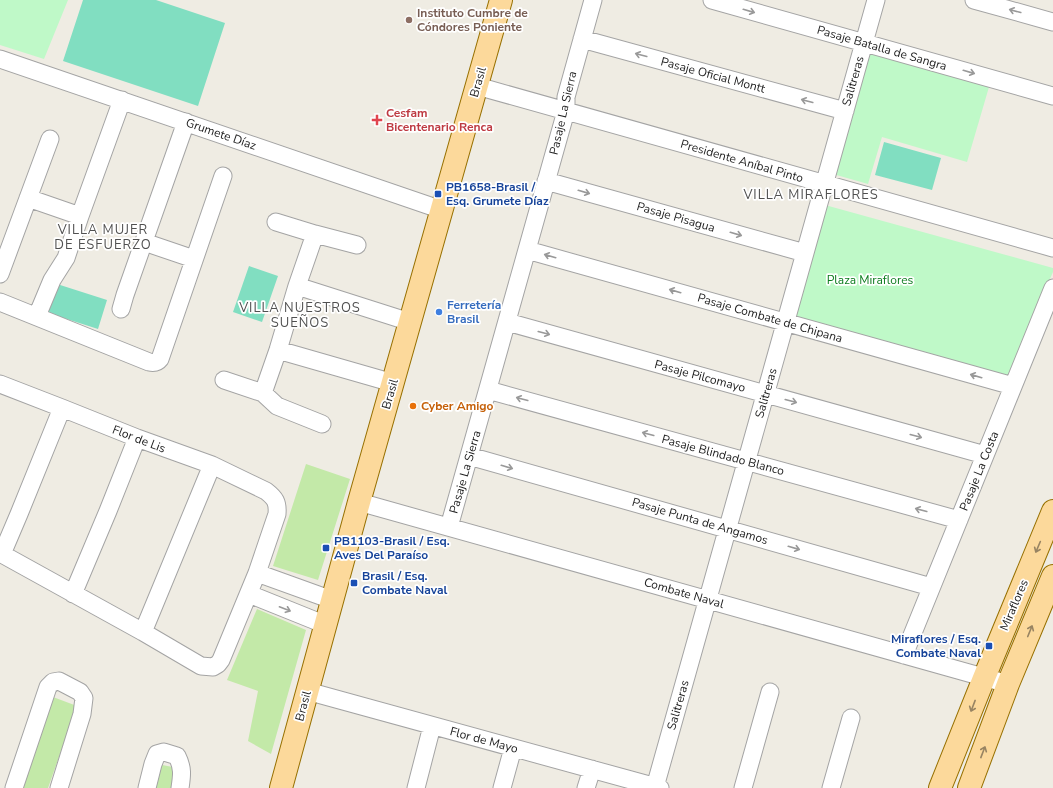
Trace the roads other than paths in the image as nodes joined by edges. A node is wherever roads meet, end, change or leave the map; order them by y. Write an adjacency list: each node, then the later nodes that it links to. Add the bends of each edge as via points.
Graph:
1 (501, 0): 10 (main road, Brasil)
2 (593, 0): 7 (street, Pasaje La Sierra)
3 (712, 0): 8 (street, Pasaje Batalla de Sangra, one-way to 8)
4 (876, 0): 8 (street, Salitreras)
5 (974, 0): 6 (street, one-way to 5)
6 (1053, 22)
7 (582, 39): 13 (street, Pasaje La Sierra, via 566,97); 14 (street, Pasaje Oficial Montt, one-way to 7)
8 (864, 43): 11 (street, Pasaje Batalla de Sangra, one-way to 11); 14 (street, Salitreras)
9 (0, 58): 12 (street, Grumete Díaz)
10 (477, 86): 13 (street, Presidente Aníbal Pinto); 21 (main road, Brasil)
11 (1053, 96)
12 (122, 100): 15 (street, Grumete Díaz); 22 (street)
13 (566, 111): 18 (street, Pasaje La Sierra); 19 (street, Presidente Aníbal Pinto)
14 (845, 111): 19 (street, Salitreras)
15 (184, 128): 21 (street, Grumete Díaz); 25 (street)
16 (50, 139): 20 (street)
17 (223, 176): 30 (street)
18 (546, 181): 28 (street, Pasaje La Sierra); 29 (street, Pasaje Pisagua, one-way to 29)
19 (824, 184): 27 (street, Presidente Aníbal Pinto); 29 (street, Salitreras)
20 (28, 198): 22 (street); 31 (street)
21 (442, 210): 37 (main road, Brasil)
22 (80, 216): 36 (street, via 66,258 52,280)
23 (276, 222): 24 (street)
24 (315, 234): 26 (street); 32 (street)
25 (144, 242): 30 (street); 35 (street)
26 (356, 245)
27 (1053, 248)
28 (527, 250): 38 (street, Pasaje La Sierra); 39 (street, Pasaje Combate de Chipana, one-way to 28)
29 (805, 253): 39 (street, Salitreras)
30 (194, 259): 36 (street, via 160,359 155,363)
31 (0, 274)
32 (297, 286): 37 (street); 40 (street)
33 (1053, 288): 44 (street, Pasaje La Costa)
34 (0, 302): 36 (street)
35 (121, 309)
36 (37, 316)
37 (410, 322): 42 (main road, Brasil)
38 (507, 322): 45 (street, Pasaje La Sierra); 47 (street, Pasaje Pilcomayo, one-way to 47)
39 (785, 322): 44 (street, Pasaje Combate de Chipana, one-way to 39); 47 (street, Salitreras)
40 (278, 350): 42 (street); 46 (street)
41 (224, 380): 46 (street)
42 (393, 383): 55 (main road, Brasil)
43 (0, 384): 48 (street, Flor de Lis)
44 (1013, 386): 51 (street, Pasaje La Costa)
45 (488, 390): 52 (street, Pasaje La Sierra); 53 (street, Pasaje Blindado Blanco, one-way to 45)
46 (263, 393): 49 (street, via 278,406)
47 (765, 394): 51 (street, Pasaje Pilcomayo, one-way to 51); 53 (street, Salitreras)
48 (62, 408): 50 (street, Flor de Lis); 60 (street, via 20,514)
49 (322, 424)
50 (137, 438): 54 (street, Flor de Lis); 64 (street)
51 (986, 455): 57 (street, Pasaje La Costa)
52 (469, 456): 58 (street, Pasaje La Sierra); 59 (street, Pasaje Punta de Angamos, one-way to 59)
53 (746, 461): 57 (street, Pasaje Blindado Blanco, one-way to 53); 59 (street, Salitreras)
54 (212, 465): 61 (street, Flor de Lis, via 266,491 278,506); 69 (street)
55 (359, 502): 58 (street, Combate Naval); 66 (main road, Brasil)
56 (1053, 511): 71 (main road, Miraflores, one-way to 71)
57 (959, 520): 63 (street, Pasaje La Costa)
58 (449, 527): 67 (street, Combate Naval)
59 (728, 529): 63 (street, Pasaje Punta de Angamos, one-way to 63); 67 (street, Salitreras)
60 (1, 554): 64 (street)
61 (257, 573): 65 (street); 66 (street)
62 (1053, 576): 72 (main road, Miraflores, one-way to 62)
63 (931, 587): 70 (street, Pasaje La Costa)
64 (73, 594): 69 (street)
65 (249, 594): 68 (street, one-way to 68); 69 (street, via 221,660 213,667 201,666)
66 (332, 600): 68 (main road, Brasil)
67 (708, 600): 70 (street, Combate Naval); 79 (street, Salitreras)
68 (326, 625): 73 (main road, Brasil)
69 (143, 632)
70 (904, 655): 71 (street, Combate Naval)
71 (984, 678): 72 (street, Combate Naval); 90 (main road, Miraflores, one-way to 90)
72 (1008, 684): 91 (main road, Miraflores, one-way to 72)
73 (307, 691): 76 (street, Flor de Mayo); 84 (main road, Brasil)
74 (770, 692): 88 (street)
75 (851, 718): 89 (street)
76 (432, 726): 77 (street, Flor de Mayo); 85 (street)
77 (513, 748): 78 (street, Flor de Mayo); 86 (street)
78 (592, 769): 79 (street, Flor de Mayo); 87 (street)
79 (658, 787)
80 (14, 788): 81 (street, via 48,687 59,681 80,692 84,698 82,714)
81 (59, 788)
82 (147, 788): 83 (street, via 157,754 164,752 177,756 181,763)
83 (180, 788)
84 (281, 788)
85 (416, 788)
86 (502, 788)
87 (586, 788)
88 (743, 788)
89 (831, 788)
90 (940, 788)
91 (969, 788)

